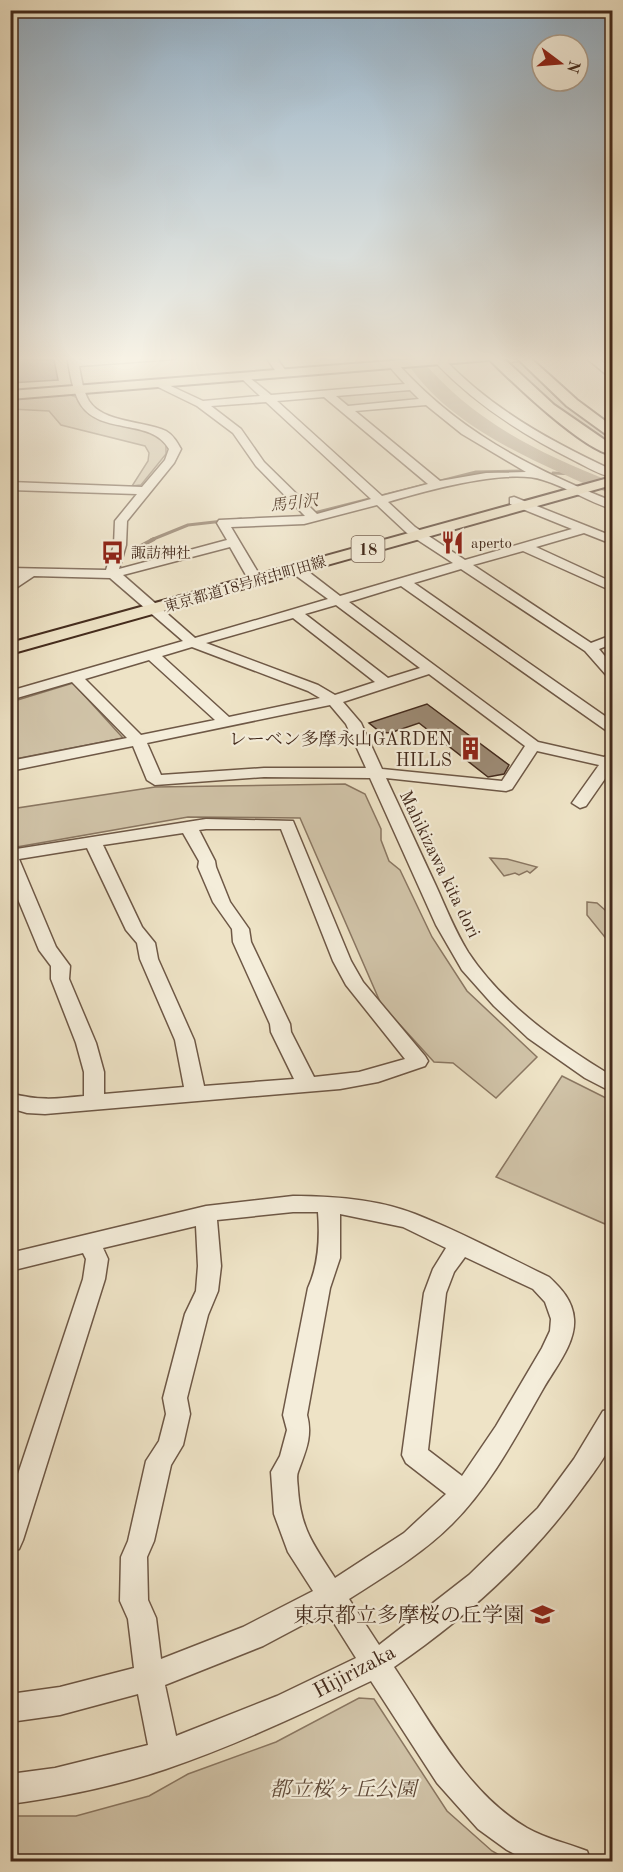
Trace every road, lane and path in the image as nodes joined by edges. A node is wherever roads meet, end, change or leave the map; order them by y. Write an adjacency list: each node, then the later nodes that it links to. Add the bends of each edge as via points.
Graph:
1 (173, 443): 12 (street, via 174,454)
2 (246, 443): 16 (street, via 260,464)
3 (317, 443): 13 (street)
4 (387, 443): 9 (street)
5 (486, 443): 7 (street)
6 (547, 443): 8 (street)
7 (544, 476): 9 (street, via 493,474); 11 (street)
8 (610, 476): 11 (main road, 18)
9 (434, 483): 13 (street)
10 (10, 486): 12 (street)
11 (576, 488): 14 (main road, 東京都道18号府中町田線 / 18); 15 (street)
12 (145, 491): 26 (street, via 121,521)
13 (377, 498): 16 (street); 18 (street)
14 (520, 503): 17 (street); 18 (main road, 東京都道18号府中町田線 / 18)
15 (612, 505)
16 (312, 515): 20 (street, via 280,522 223,523)
17 (584, 529): 19 (street); 21 (street)
18 (415, 532): 22 (street); 23 (main road, 東京都道18号府中町田線 / 18); 27 (main road, 東京都道18号府中町田線 / 18)
19 (612, 540)
20 (234, 542): 26 (street); 27 (street)
21 (526, 547): 22 (street); 29 (street)
22 (463, 564): 28 (street); 37 (street)
23 (296, 569): 31 (street); 32 (main road, 東京都道18号府中町田線 / 18)
24 (10, 572): 25 (street)
25 (31, 572): 26 (street); 30 (street)
26 (113, 574): 32 (street, Mahikizawa kita dori)
27 (252, 574): 32 (main road, 東京都道18号府中町田線 / 18)
28 (404, 582): 31 (street); 47 (street)
29 (612, 587)
30 (10, 588)
31 (341, 600): 33 (street); 40 (street)
32 (149, 606): 35 (main road, 東京都道18号府中町田線 / 18); 36 (street, Mahikizawa kita dori); 38 (main road, 東京都道18号府中町田線 / 18)
33 (295, 613): 36 (street); 43 (street)
34 (612, 639): 37 (street)
35 (10, 641)
36 (193, 643): 39 (street); 45 (street, Mahikizawa kita dori, via 300,682)
37 (590, 648): 41 (street)
38 (10, 649)
39 (152, 655): 42 (street); 46 (street)
40 (431, 669): 43 (street); 49 (street)
41 (612, 673)
42 (75, 677): 44 (street); 48 (street)
43 (385, 682): 45 (street)
44 (10, 696)
45 (333, 700): 46 (street); 52 (street, Mahikizawa kita dori, via 353,723)
46 (226, 722): 48 (street)
47 (612, 728)
48 (138, 740): 51 (street); 52 (street, via 155,780 224,773)
49 (533, 745): 50 (street); 52 (street, via 506,786)
50 (611, 763): 53 (street)
51 (10, 766)
52 (376, 773): 58 (street, Mahikizawa kita dori, via 447,929 467,964 520,1022)
53 (580, 803)
54 (188, 826): 55 (street); 57 (street, via 228,913 244,935 242,942); 57 (street, via 287,825 355,985 418,1061 356,1082)
55 (93, 842): 56 (street); 59 (street, via 135,930 143,936 149,959 182,1027 193,1063)
56 (10, 856): 61 (street, via 48,950 56,956 63,971 60,979 94,1072)
57 (307, 1084): 59 (street)
58 (612, 1084)
59 (195, 1093): 61 (street)
60 (10, 1100): 61 (street, via 45,1107)
61 (94, 1102)
62 (328, 1204): 63 (street, via 293,1204); 65 (street, via 408,1220); 70 (street, via 330,1252 319,1288 295,1415 299,1430 292,1459 284,1472 287,1514 297,1543)
63 (206, 1215): 64 (street); 72 (street, via 211,1269 204,1304 196,1314 175,1398 178,1414 170,1445 159,1461 134,1557 134,1601 142,1618)
64 (88, 1242): 66 (street); 69 (street, via 97,1259 94,1279)
65 (460, 1246): 68 (street, via 444,1269 435,1293 415,1455); 68 (street, via 541,1283 564,1313 560,1337 494,1451)
66 (10, 1262)
67 (612, 1419): 71 (street, Hijirizaka, via 547,1516 479,1584)
68 (463, 1492): 70 (street, via 444,1515 403,1550)
69 (10, 1540)
70 (332, 1595): 71 (street); 72 (street, via 241,1644)
71 (375, 1664): 74 (street, Hijirizaka, via 285,1707); 76 (street, via 473,1806 503,1833 541,1852)
72 (149, 1677): 73 (street, via 90,1696); 74 (street)
73 (10, 1708)
74 (165, 1755): 75 (street, Hijirizaka, via 55,1783)
75 (10, 1789)
76 (576, 1862)

